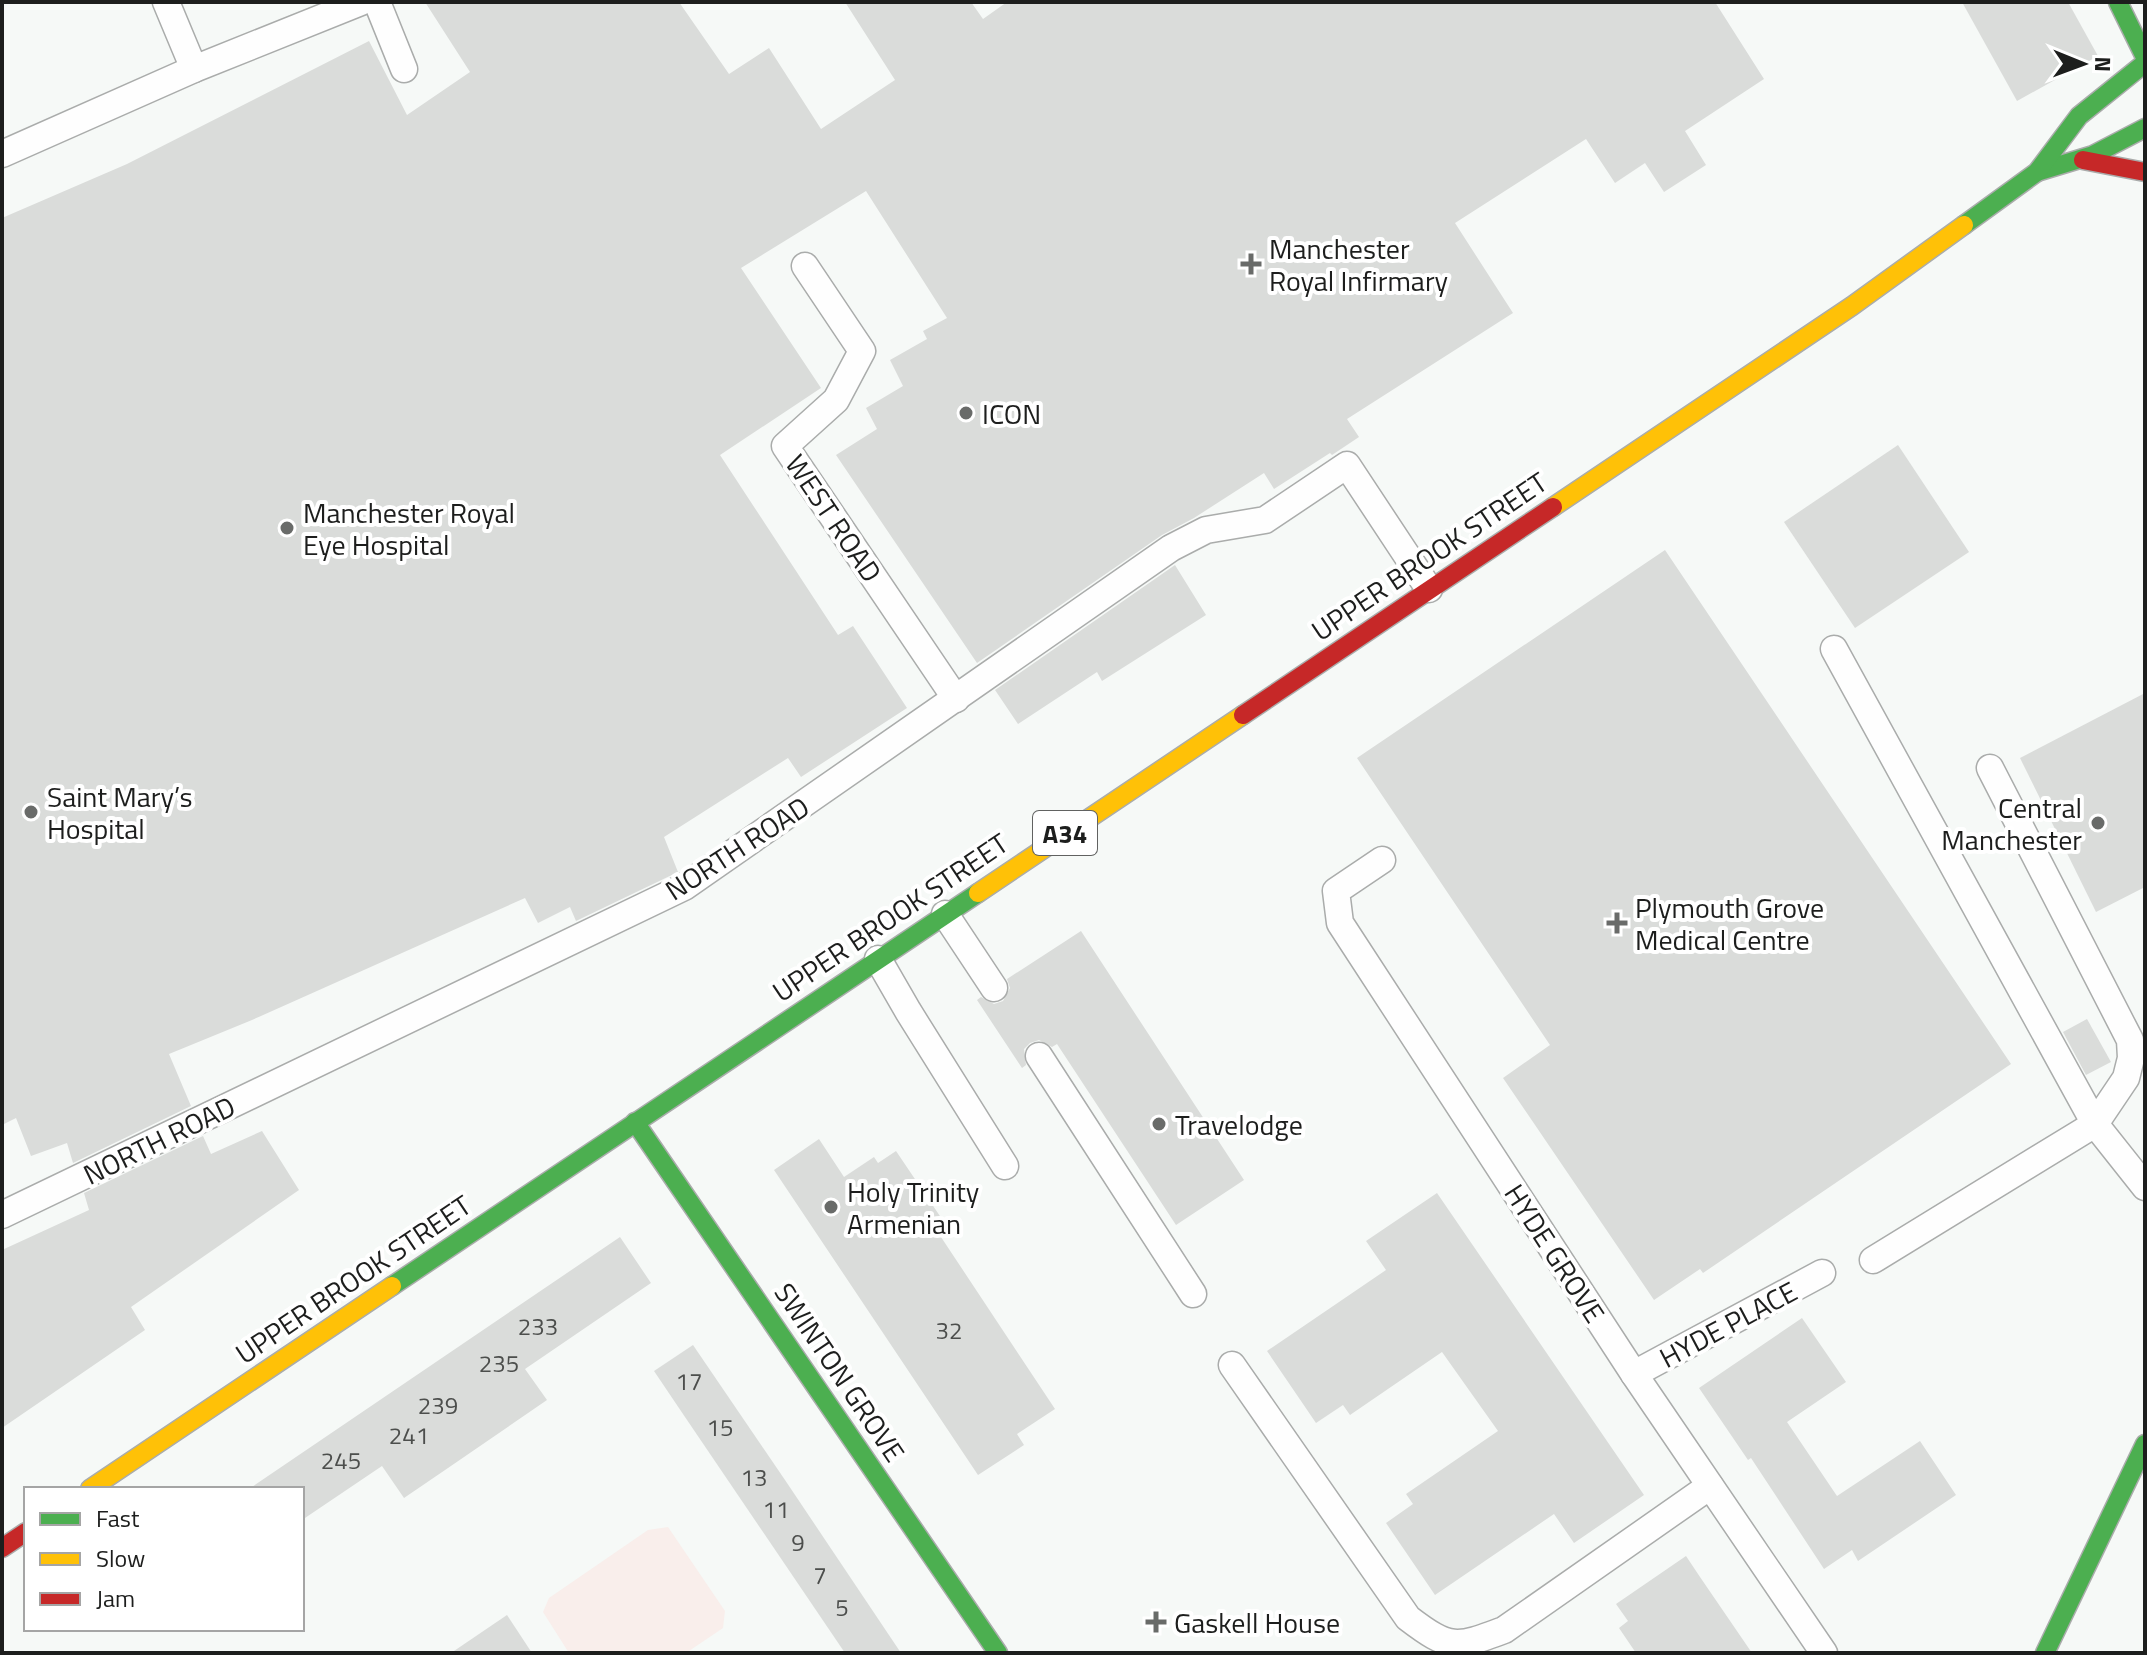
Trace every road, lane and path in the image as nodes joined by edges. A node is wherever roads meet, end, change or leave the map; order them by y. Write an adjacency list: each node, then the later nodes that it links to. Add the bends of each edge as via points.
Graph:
1 (166, 2): 6 (lane)
2 (361, 2): 6 (lane)
3 (377, 2): 7 (lane)
4 (2118, 2): 5 (main road)
5 (2145, 60): 11 (main road, UPPER BROOK STREET / A34, via 2079,116)
6 (194, 69): 9 (lane)
7 (404, 69)
8 (2145, 128): 10 (main road, UPPER BROOK STREET / A34)
9 (2, 154)
10 (2083, 160): 11 (main road, UPPER BROOK STREET / A34); 12 (main road)
11 (2037, 172): 14 (main road, UPPER BROOK STREET / A34, via 1852,306)
12 (2145, 172)
13 (805, 266): 16 (lane, WEST ROAD, via 862,351 836,400 785,446)
14 (1429, 589): 16 (lane, NORTH ROAD, via 1347,465 1265,520 1206,530 1171,548); 19 (main road, UPPER BROOK STREET / A34)
15 (1834, 649): 24 (lane)
16 (956, 699): 27 (lane, NORTH ROAD, via 684,887)
17 (1990, 768): 24 (lane, via 2130,1040 2126,1078)
18 (1382, 860): 32 (lane, HYDE GROVE, via 1336,891 1340,923)
19 (945, 914): 20 (main road, UPPER BROOK STREET / A34); 21 (lane)
20 (878, 959): 23 (main road, UPPER BROOK STREET / A34); 25 (lane)
21 (994, 988)
22 (1039, 1056): 30 (lane)
23 (635, 1122): 35 (main road, UPPER BROOK STREET / A34); 38 (main road, SWINTON GROVE)
24 (2095, 1124): 26 (lane); 28 (lane)
25 (1005, 1166)
26 (2145, 1187)
27 (2, 1215)
28 (1873, 1260)
29 (1822, 1273): 32 (lane, HYDE PLACE)
30 (1193, 1294)
31 (1232, 1365): 34 (lane, via 1408,1618 1437,1640 1468,1644 1504,1630)
32 (1634, 1374): 34 (lane, HYDE GROVE)
33 (2145, 1444): 40 (main road)
34 (1710, 1486): 39 (lane, HYDE GROVE)
35 (93, 1487)
36 (24, 1533): 37 (main road)
37 (2, 1548)
38 (998, 1653)
39 (1824, 1653)
40 (2045, 1653)

